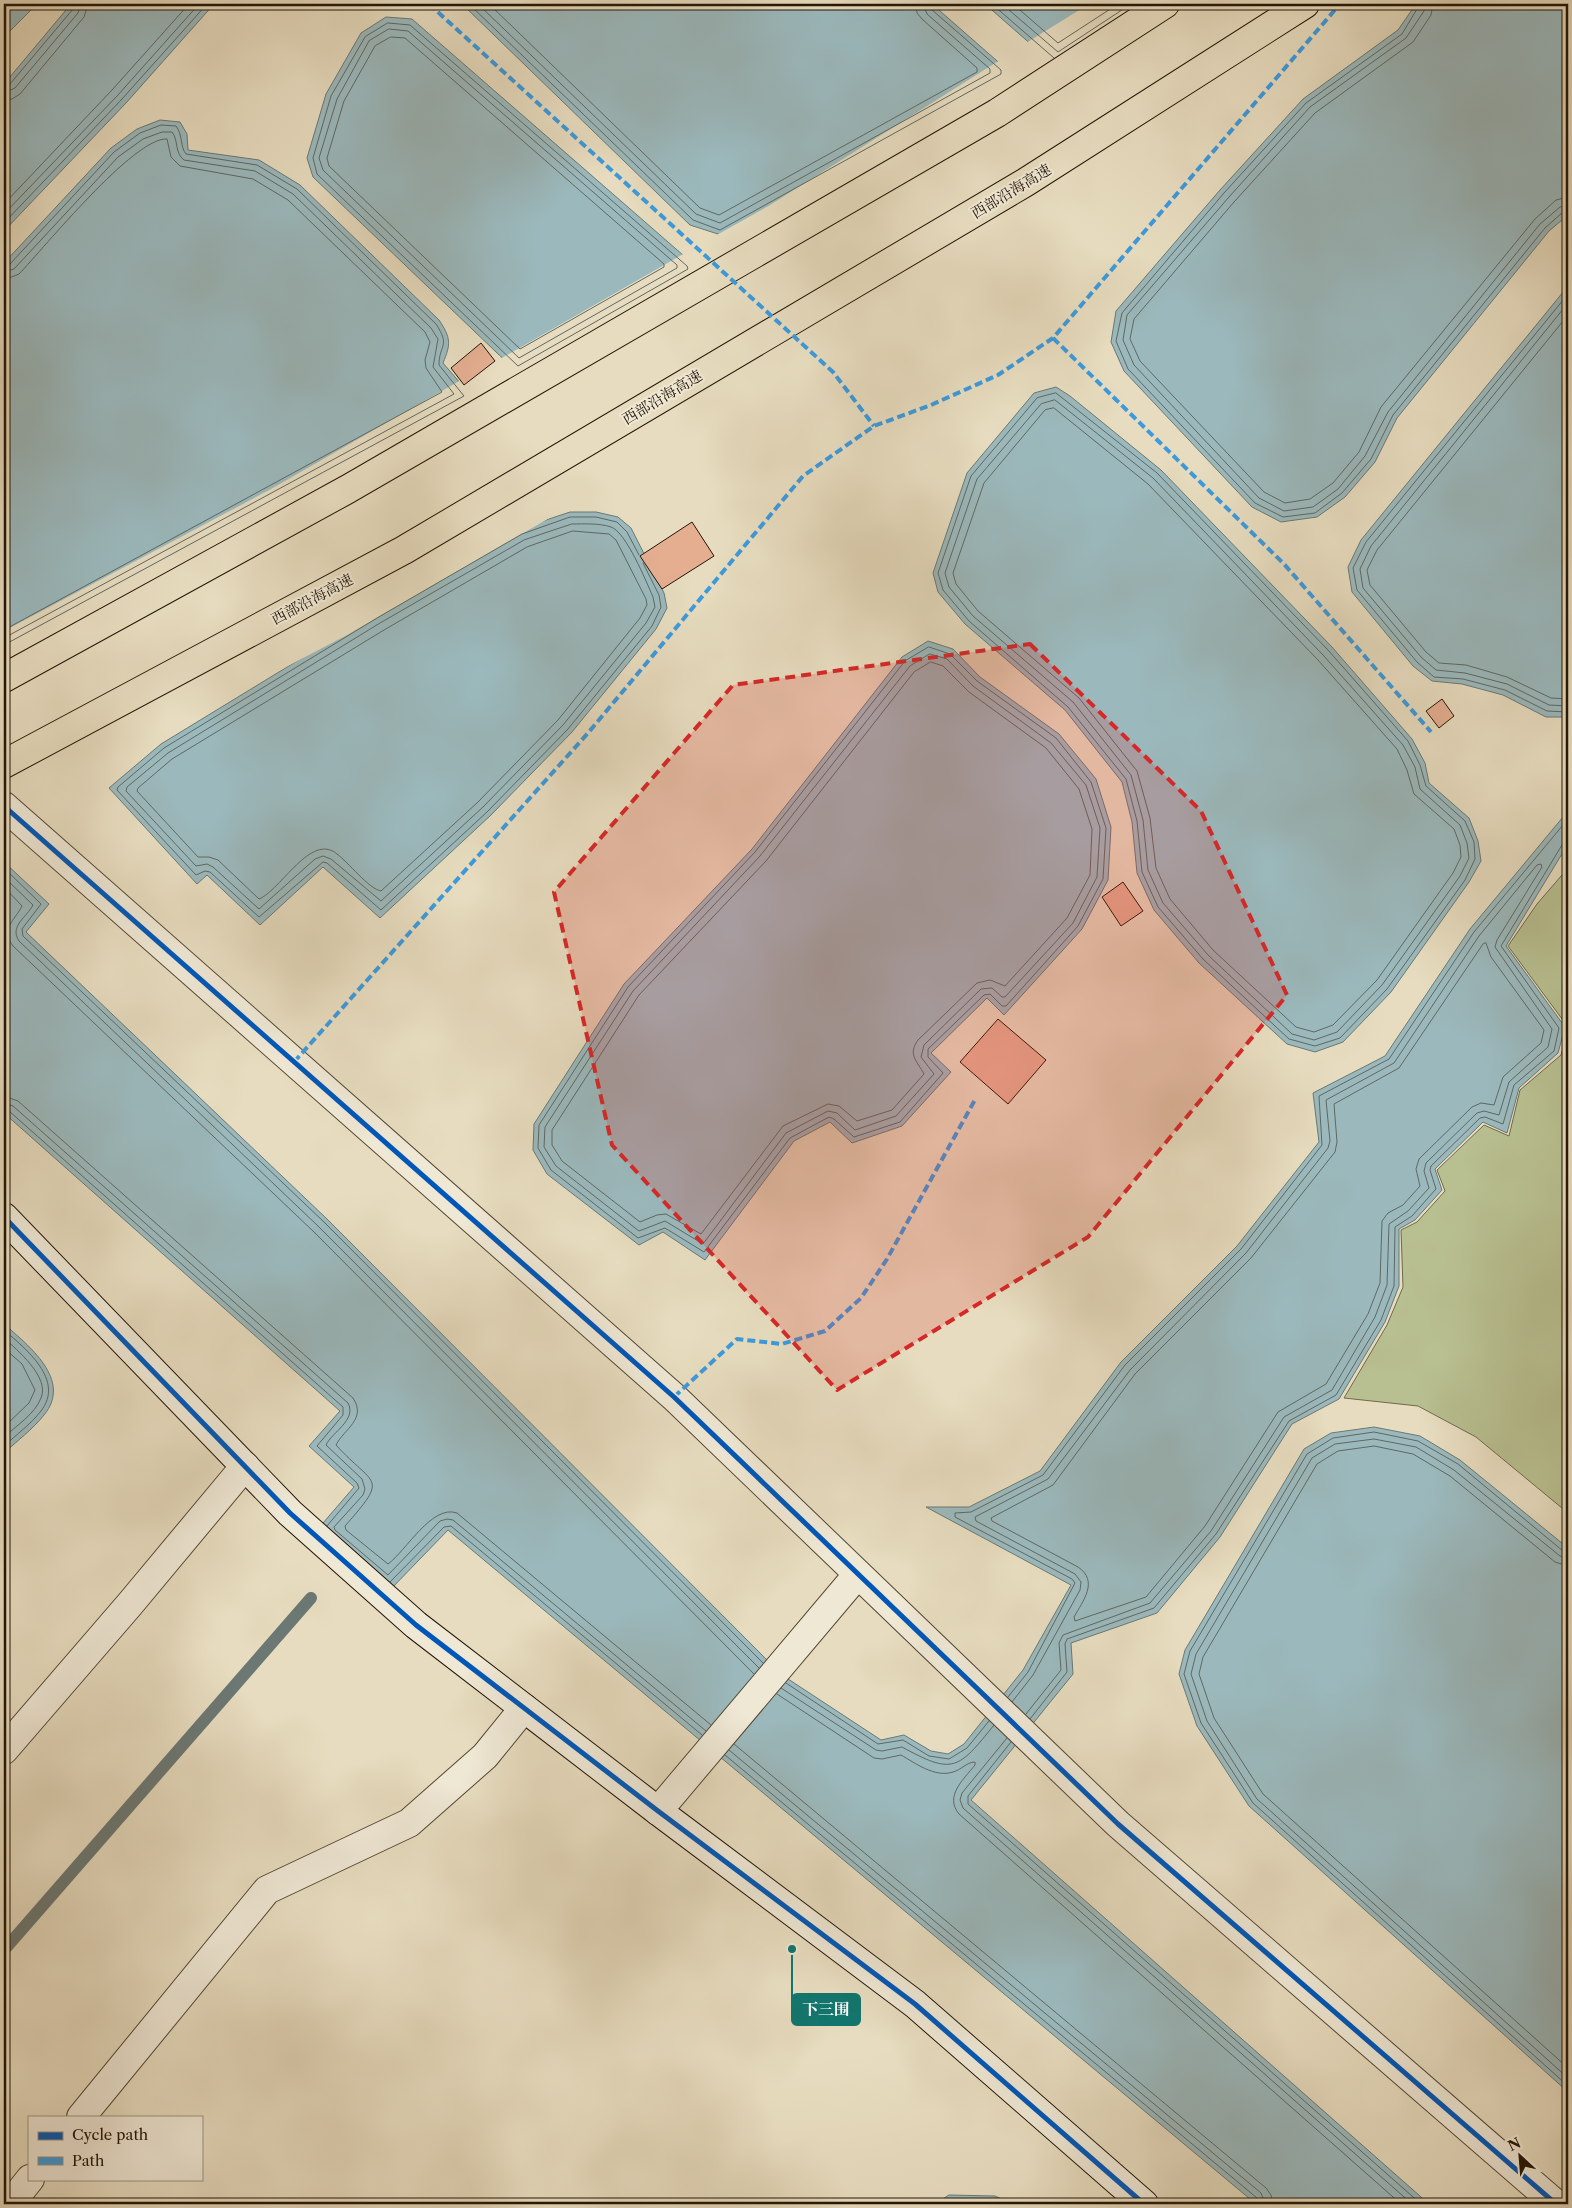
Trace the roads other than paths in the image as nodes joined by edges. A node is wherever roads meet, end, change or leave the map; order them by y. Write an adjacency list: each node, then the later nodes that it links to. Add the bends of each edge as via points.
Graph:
1 (1165, 4): 3 (highway, via 980,123 348,489)
2 (1305, 4): 4 (highway, 西部沿海高速, via 1026,182 404,550)
3 (4, 678)
4 (4, 764)
5 (4, 806): 8 (street, via 674,1397)
6 (4, 1217): 7 (street)
7 (245, 1466): 9 (street, via 290,1513 416,1626); 10 (street)
8 (858, 1574): 11 (street); 16 (street, via 1118,1824)
9 (524, 1708): 11 (street); 12 (street, via 485,1756 409,1823 267,1890)
10 (4, 1750)
11 (658, 1812): 15 (street, via 915,2004)
12 (82, 2116)
13 (29, 2180): 14 (street)
14 (10, 2204)
15 (1144, 2204)
16 (1556, 2204)

